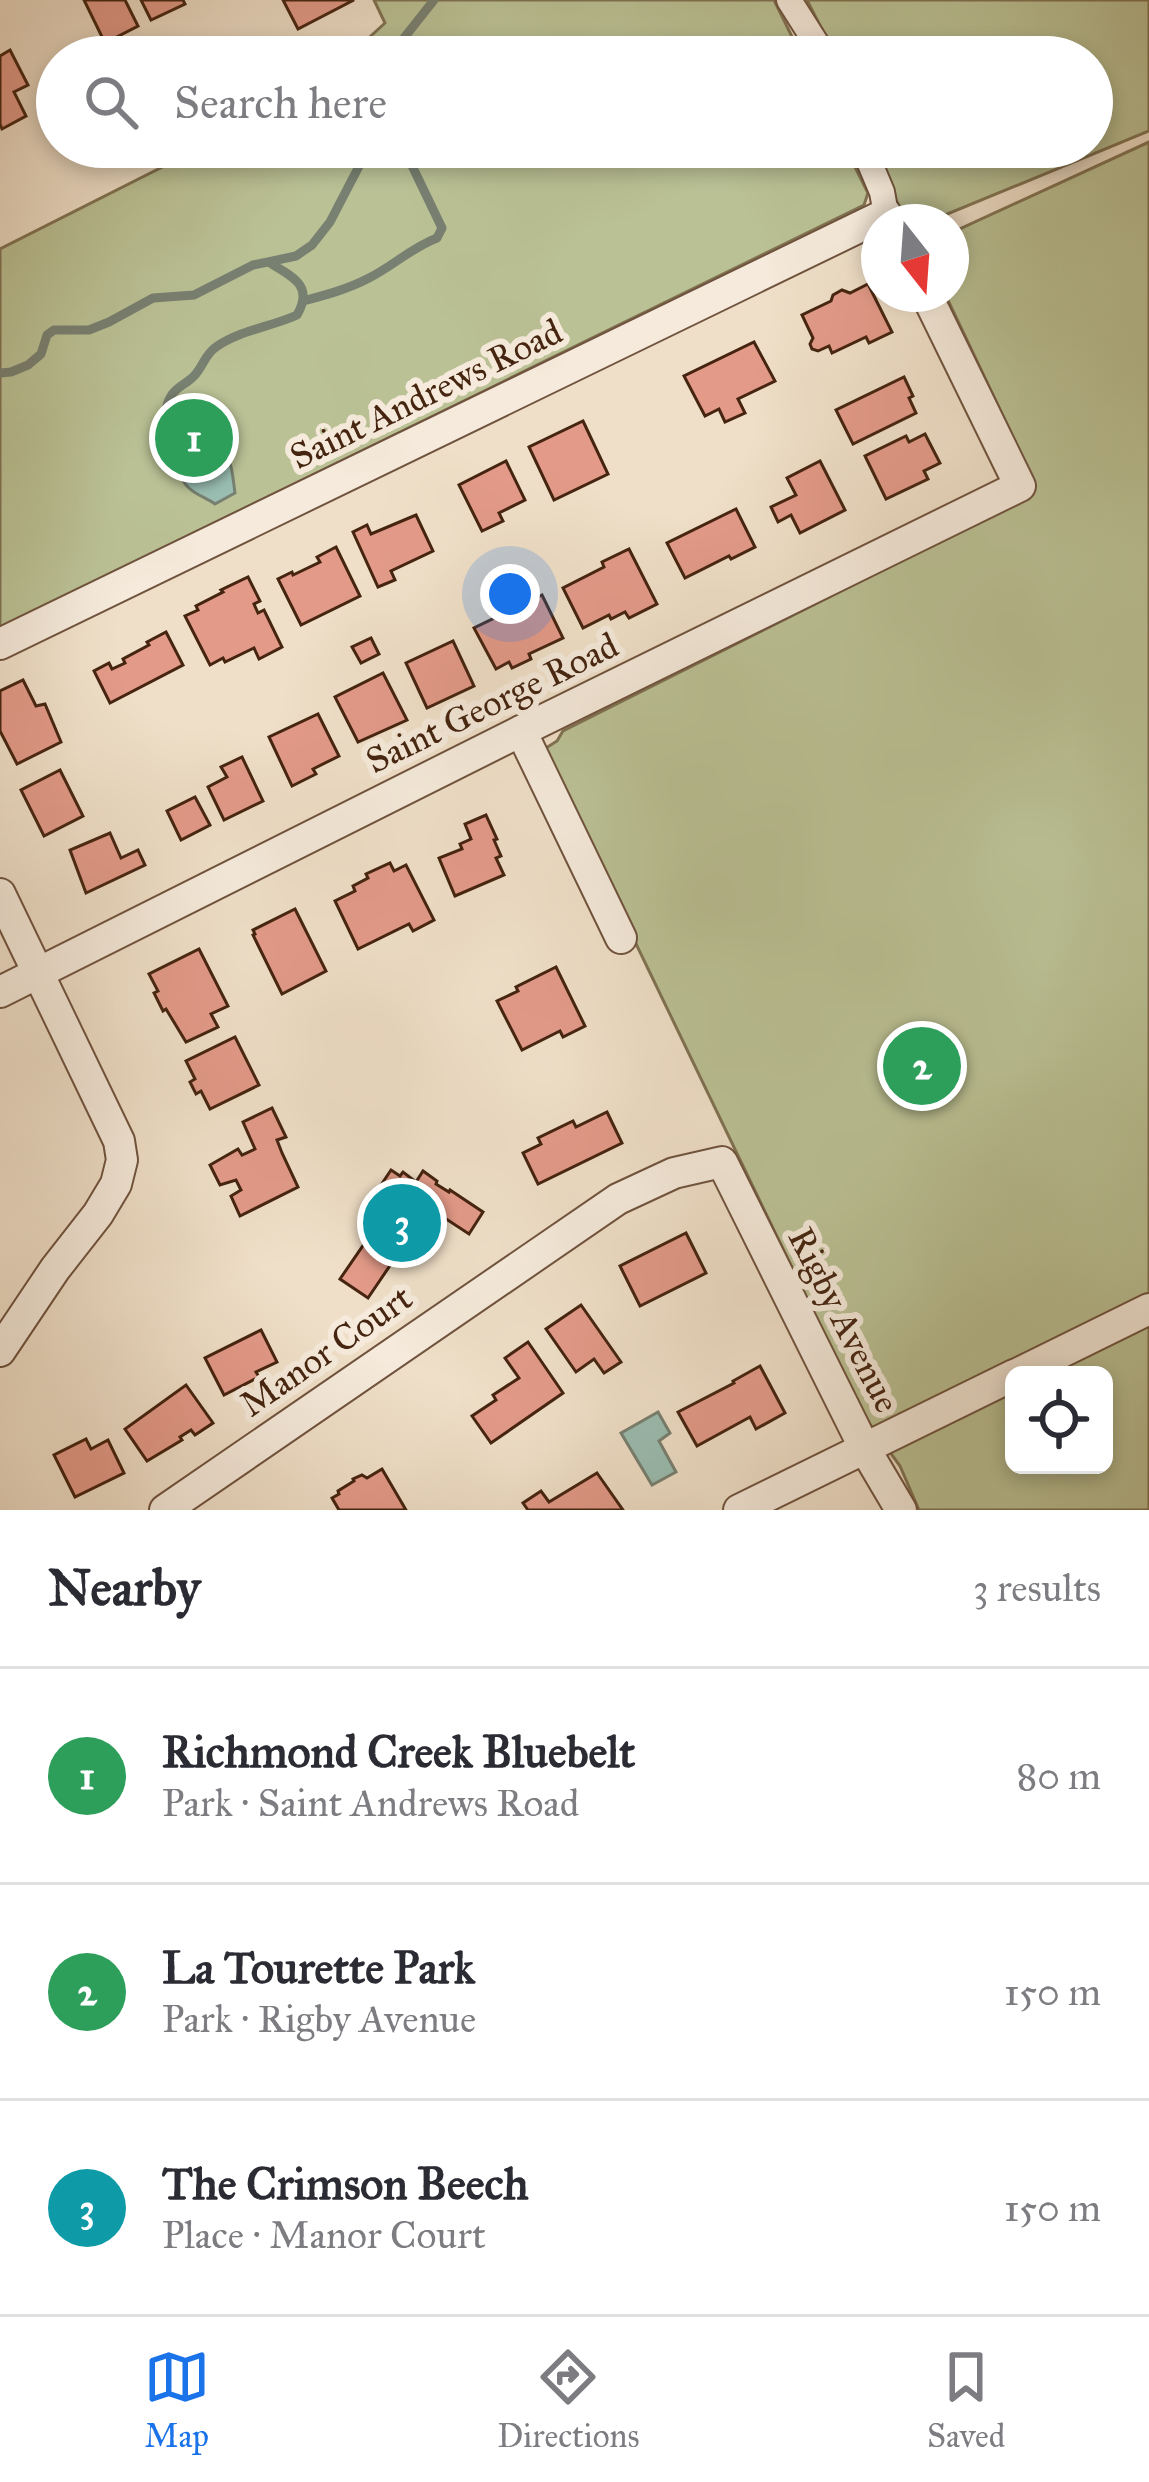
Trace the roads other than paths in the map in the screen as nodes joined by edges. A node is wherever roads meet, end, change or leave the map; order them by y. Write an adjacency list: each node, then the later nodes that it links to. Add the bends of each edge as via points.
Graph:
1 (789, 0): 2 (street)
2 (812, 36)
3 (872, 168): 4 (street)
4 (885, 204)
5 (861, 231): 7 (street, Saint Andrews Road)
6 (935, 312): 8 (street, Saint George Road, via 1020,486)
7 (0, 644)
8 (521, 730): 10 (street); 11 (street, Saint George Road)
9 (0, 894): 11 (street)
10 (621, 938)
11 (37, 973): 12 (street, Saint George Road); 15 (street, via 122,1160 98,1214)
12 (0, 992)
13 (722, 1162): 18 (street, Rigby Avenue); 19 (street, Manor Court, via 618,1199)
14 (1149, 1309): 16 (street)
15 (0, 1352)
16 (1032, 1366)
17 (1005, 1379): 18 (street)
18 (865, 1448): 20 (street); 21 (street, Rigby Avenue)
19 (164, 1510)
20 (739, 1510)
21 (901, 1510)

